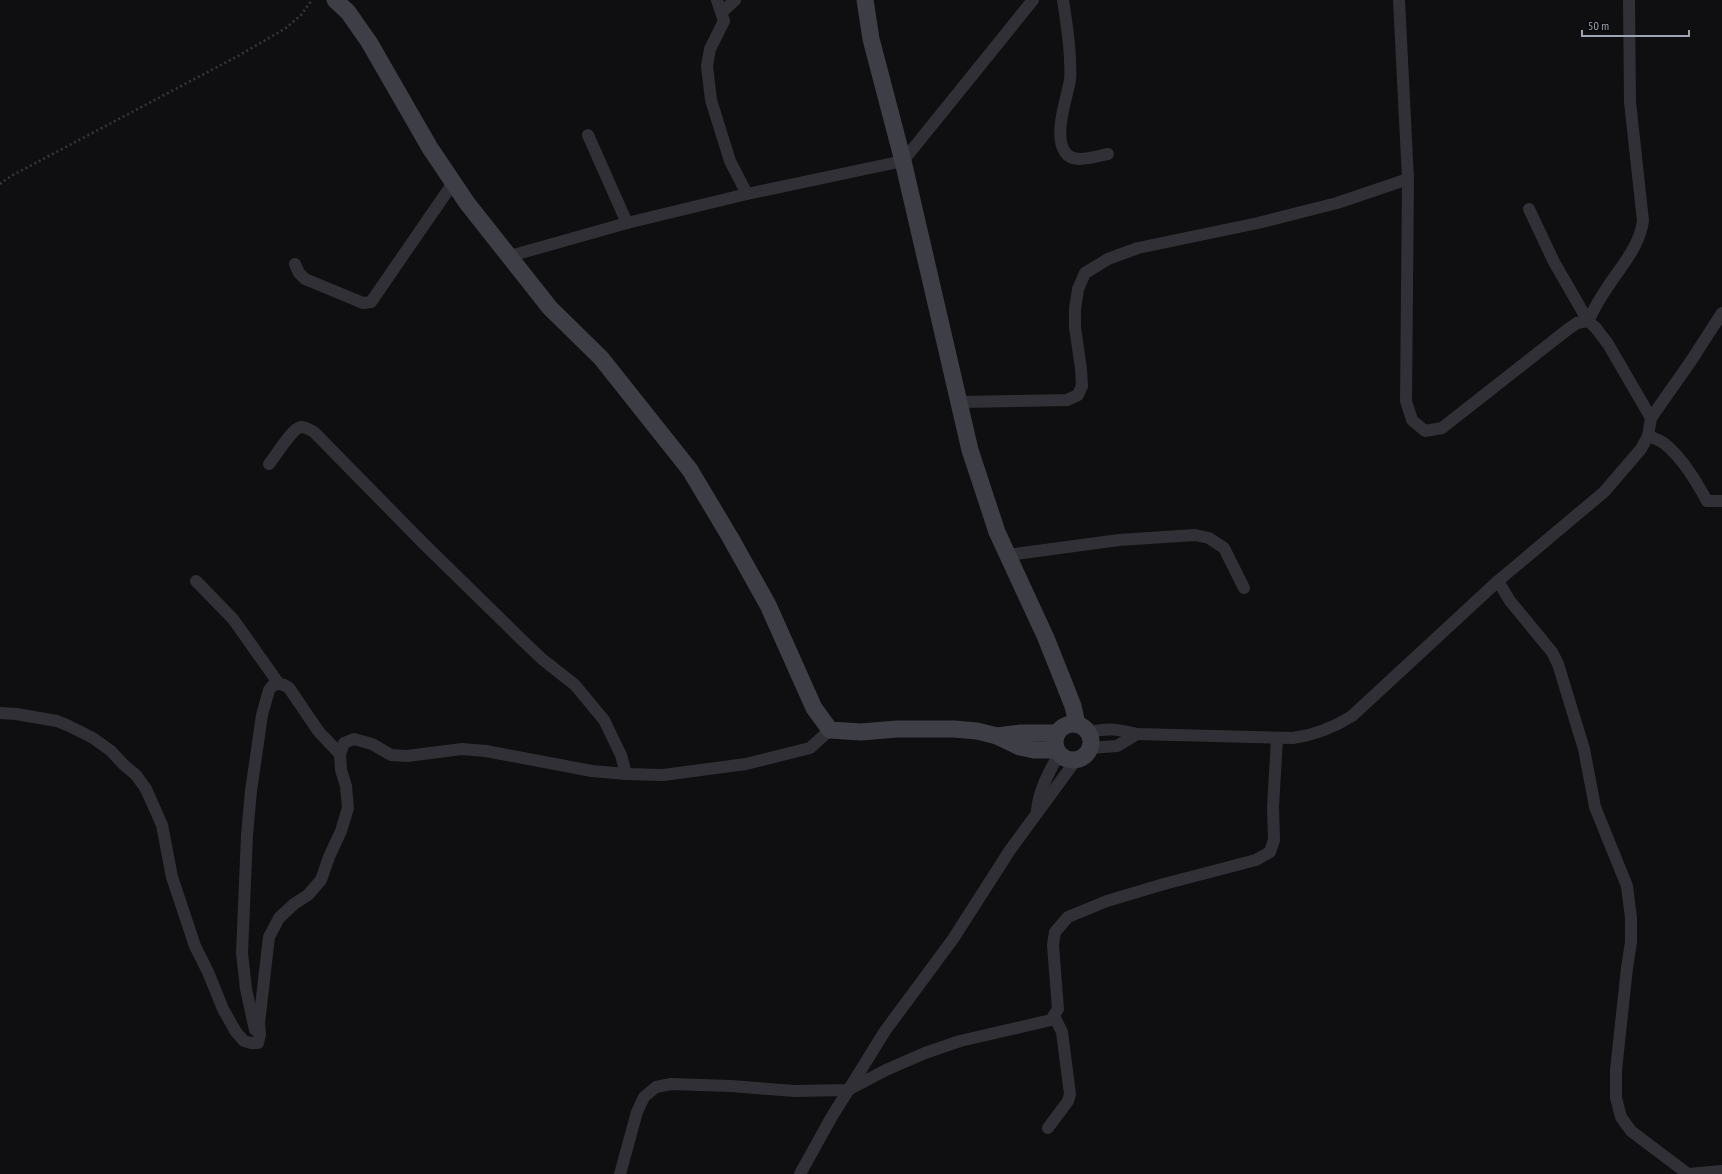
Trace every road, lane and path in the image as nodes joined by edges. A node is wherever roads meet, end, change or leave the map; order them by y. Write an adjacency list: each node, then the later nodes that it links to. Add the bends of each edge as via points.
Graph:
1 (312, 0): 16 (path, via 301,15 286,28)
2 (335, 0): 15 (street, via 348,12 369,42)
3 (717, 0): 10 (street)
4 (735, 0): 10 (street)
5 (864, 0): 13 (street, via 871,40)
6 (1033, 0): 13 (street)
7 (1063, 0): 12 (street, via 1068,29 1071,78 1061,122 1064,152 1071,158 1079,159)
8 (1399, 0): 14 (street)
9 (1629, 0): 23 (street, via 1630,102 1643,221 1641,234 1633,249 1604,291)
10 (722, 12): 17 (street, via 724,21 710,49 708,66 711,100 730,161)
11 (588, 135): 19 (street)
12 (1108, 154)
13 (903, 161): 17 (street); 24 (street)
14 (1408, 179): 23 (street, via 1406,401 1412,420 1425,431 1442,428 1567,330 1577,323); 24 (street, via 1315,208 1258,223 1138,248 1108,259 1085,273 1078,289 1075,327 1082,369 1082,386 1078,395 1067,400)
15 (452, 182): 20 (street, via 489,233); 21 (street, via 371,302 363,303 305,279)
16 (0, 184)
17 (747, 194): 19 (street)
18 (1529, 209): 23 (street, via 1554,262)
19 (627, 223): 20 (street)
20 (510, 256): 35 (street, via 550,308 601,358 690,470 768,605 814,708)
21 (295, 264)
22 (1722, 313): 25 (street)
23 (1588, 321): 25 (street, via 1608,344)
24 (958, 402): 29 (street, via 981,488)
25 (1650, 418): 26 (street)
26 (1648, 436): 28 (street, via 1664,443 1670,449 1693,477 1707,501); 31 (street, via 1641,449 1604,492)
27 (269, 464): 44 (street, via 293,432 300,427 314,432 515,633 575,685 604,720 621,755)
28 (1722, 501)
29 (1008, 556): 32 (street, via 1119,540 1195,536 1209,538 1224,548); 38 (street, via 1046,638)
30 (196, 581): 33 (street, via 233,619)
31 (1498, 581): 40 (street, via 1352,716 1336,726 1313,734); 50 (street, via 1510,601 1552,652 1558,664 1584,749 1595,807 1627,886 1631,942 1616,1070 1616,1098 1621,1117 1631,1131 1688,1174)
32 (1244, 588)
33 (279, 684): 42 (street, via 288,688 319,732); 47 (street, via 269,690 262,715 246,835 242,953 246,989)
34 (0, 713): 47 (street, via 57,721 69,726 111,751 136,775 146,789 162,825 172,877 195,946 223,1009 244,1041)
35 (830, 730): 39 (street, via 861,732 954,729); 44 (street, via 810,748 746,764 664,775)
36 (1057, 732): 38 (street, via 1066,725); 39 (street); 41 (street, via 1054,744)
37 (1137, 734): 38 (street, via 1119,729 1100,730); 38 (street, via 1117,746); 40 (street)
38 (1085, 735): 43 (street, via 1087,754)
39 (997, 736): 41 (street, via 1020,747)
40 (1277, 738): 46 (street, via 1274,840 1270,852 1256,860 1107,901 1068,918 1055,932 1053,945 1058,1009)
41 (1058, 752): 43 (street, via 1067,759); 45 (street, via 1042,788)
42 (340, 754): 44 (street, via 344,743 354,739 372,744 391,755 407,756 462,749); 47 (street, via 348,808 321,880 308,895 279,918 268,937)
43 (1076, 760): 45 (street)
44 (626, 774)
45 (1036, 813): 48 (street, via 953,939 885,1031)
46 (1054, 1016): 48 (street, via 1045,1022 960,1041 886,1070); 49 (street, via 1062,1032 1070,1094)
47 (258, 1043)
48 (848, 1090): 51 (street, via 794,1091 671,1084 656,1087 644,1097 637,1112); 52 (street)
49 (1048, 1128)
50 (1722, 1171)
51 (620, 1174)
52 (800, 1174)

